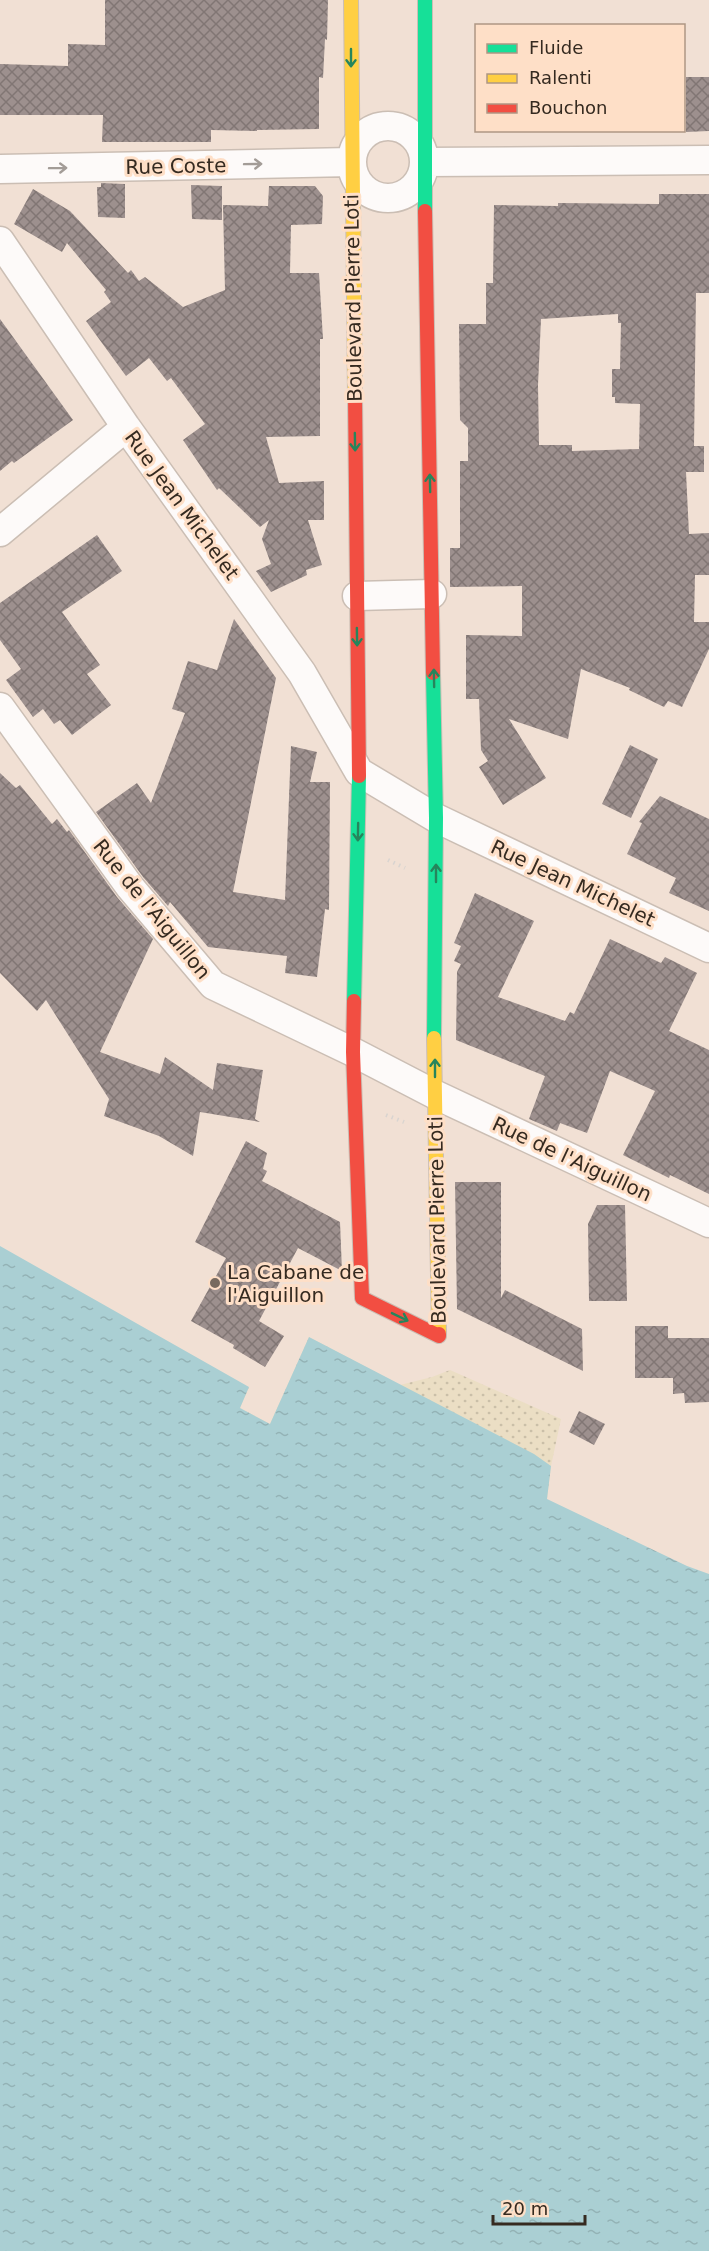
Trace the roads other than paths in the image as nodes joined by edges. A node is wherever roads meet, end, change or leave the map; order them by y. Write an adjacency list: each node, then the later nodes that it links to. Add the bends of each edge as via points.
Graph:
1 (351, 0): 4 (street, Boulevard Pierre Loti, one-way to 4)
2 (425, 0): 5 (street, Boulevard Pierre Loti)
3 (709, 160): 5 (street)
4 (351, 162): 5 (street, via 353,150 369,131 394,126 416,138); 5 (street, via 353,174 367,192 388,199 410,192 423,173); 6 (street, Rue Coste, one-way to 4); 11 (street, Boulevard Pierre Loti, one-way to 11)
5 (424, 162): 10 (street, Boulevard Pierre Loti, one-way to 5)
6 (0, 169)
7 (0, 241): 8 (street, Rue Jean Michelet)
8 (126, 427): 9 (street); 13 (street, Rue Jean Michelet, via 302,673)
9 (0, 532)
10 (432, 594): 11 (street); 14 (street, Boulevard Pierre Loti, one-way to 10)
11 (357, 596): 13 (street, Boulevard Pierre Loti, one-way to 13)
12 (0, 708): 16 (street, Rue de l'Aiguillon, via 130,887 213,985)
13 (359, 772): 14 (street); 16 (street, Boulevard Pierre Loti, one-way to 16)
14 (436, 818): 15 (street, Rue Jean Michelet); 17 (street, Boulevard Pierre Loti, one-way to 14)
15 (709, 948)
16 (353, 1052): 17 (street, Boulevard Pierre Loti); 17 (street, Boulevard Pierre Loti, one-way to 17, via 362,1298 439,1336)
17 (434, 1094): 18 (street, Rue de l'Aiguillon)
18 (709, 1223)

